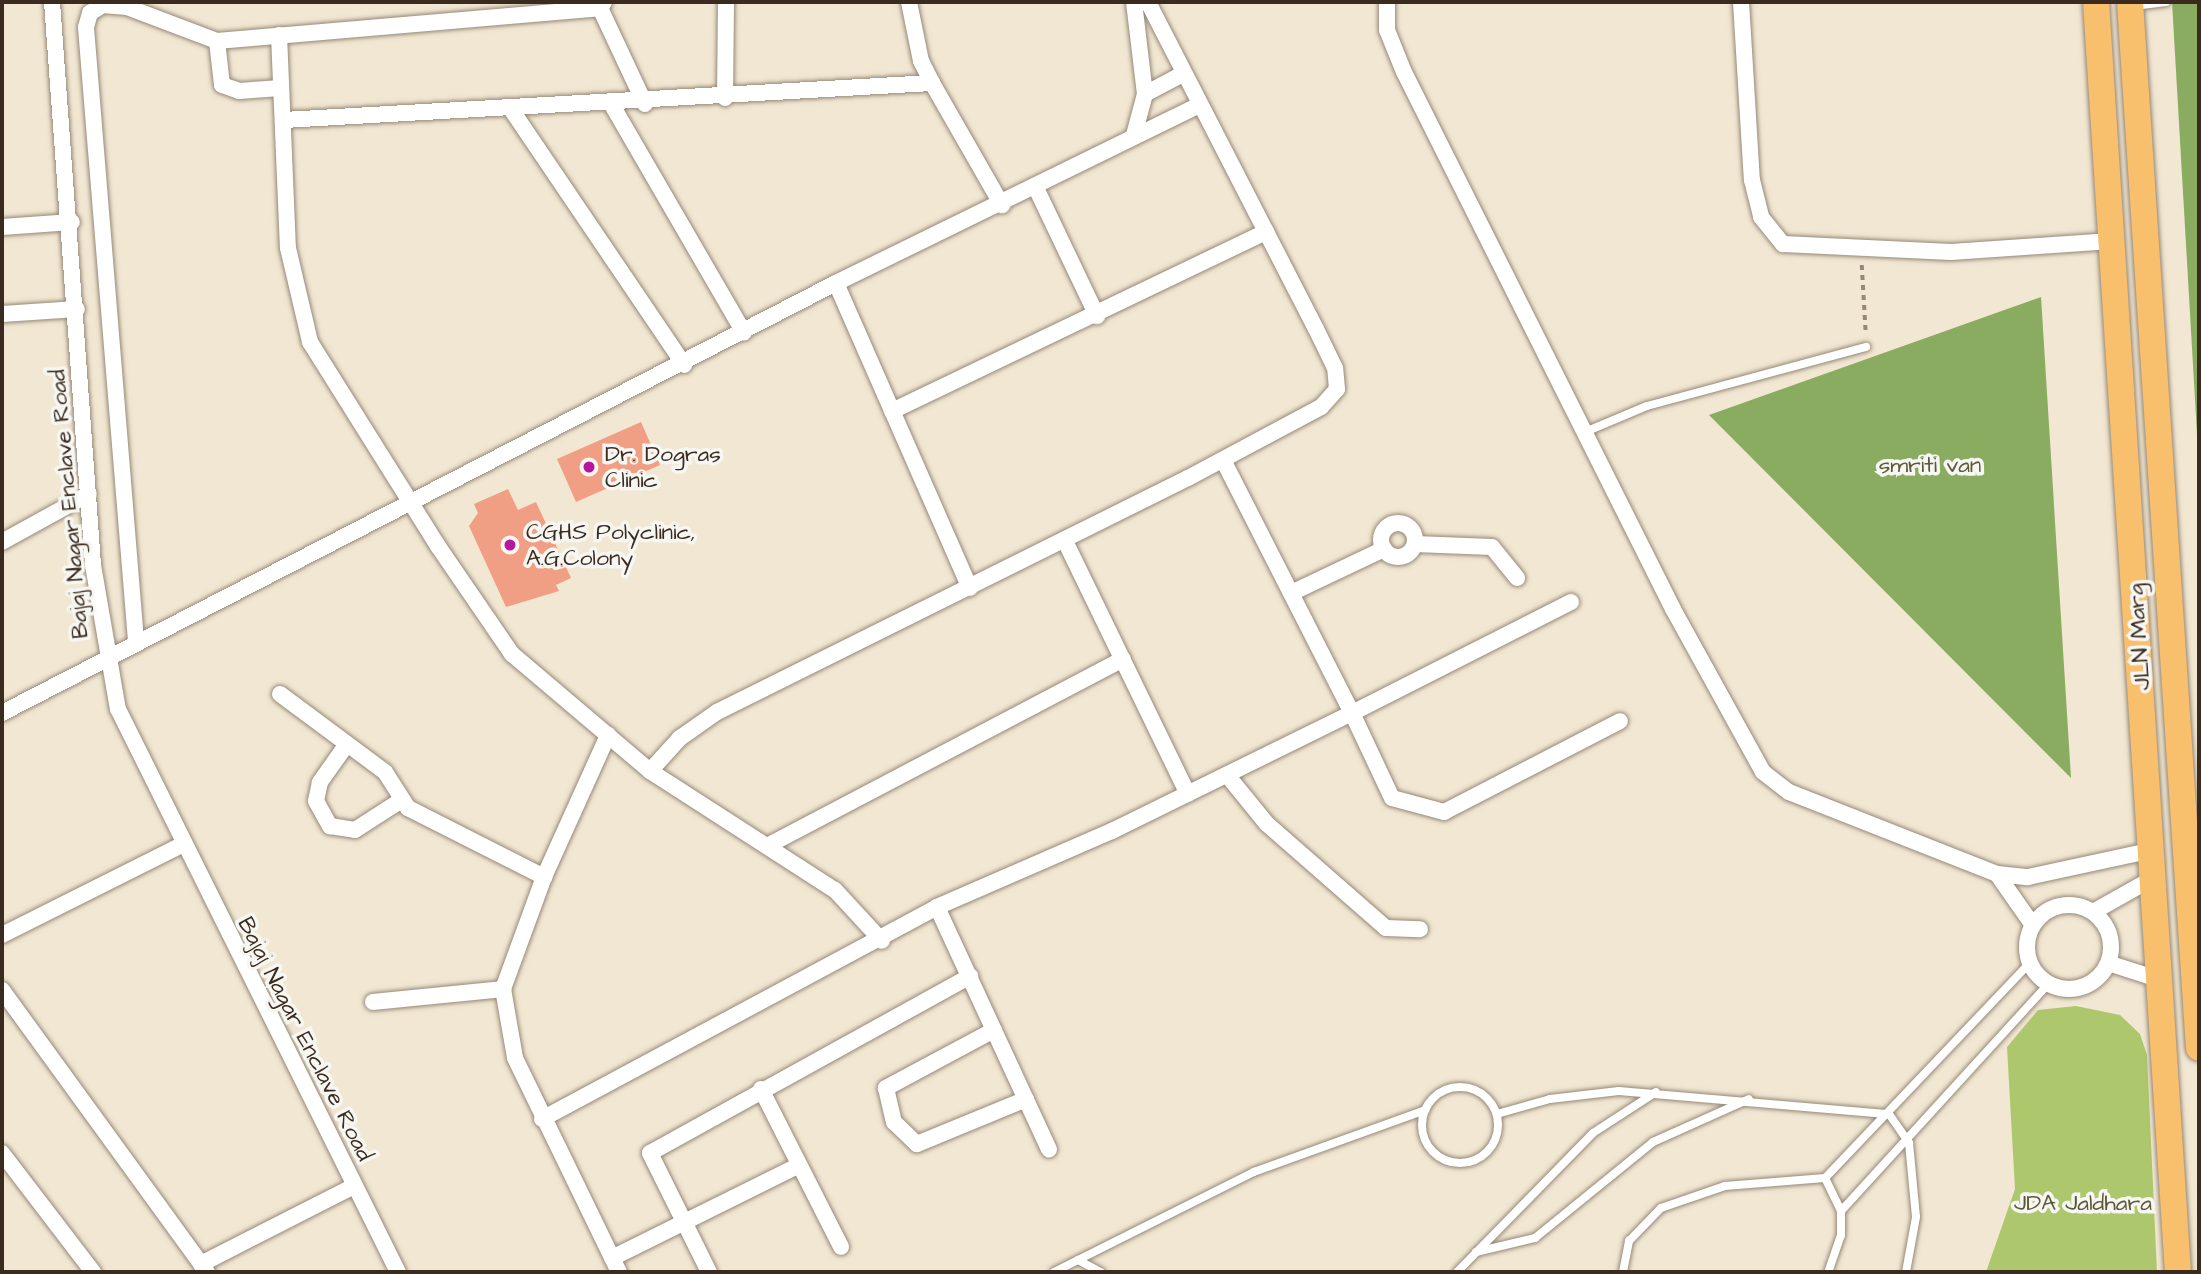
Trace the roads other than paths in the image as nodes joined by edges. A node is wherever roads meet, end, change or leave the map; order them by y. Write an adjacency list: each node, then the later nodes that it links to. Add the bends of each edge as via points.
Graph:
1 (52, 2): 27 (street, Bajaj Nagar Enclave Road)
2 (726, 2): 18 (street)
3 (909, 2): 15 (street)
4 (1134, 2): 17 (street)
5 (1148, 2): 14 (street)
6 (1387, 2): 39 (street, via 1387,30 1404,72)
7 (1741, 2): 30 (street, via 1752,180 1761,217 1783,244 1862,250)
8 (2096, 2): 30 (main road, JLN Marg)
9 (2166, 2): 10 (lane)
10 (2131, 4): 85 (main road, JLN Marg)
11 (602, 5): 12 (street); 19 (street)
12 (279, 35): 13 (street); 16 (street)
13 (217, 41): 16 (street, via 222,85 239,91); 51 (street, via 127,7 103,5 86,27)
14 (1183, 75): 17 (street); 21 (street)
15 (932, 83): 18 (street); 26 (street)
16 (280, 88): 23 (street)
17 (1145, 94): 24 (street)
18 (725, 98): 19 (street)
19 (645, 104): 20 (street)
20 (612, 105): 22 (street); 35 (street)
21 (1199, 105): 24 (street); 29 (street)
22 (511, 109): 23 (street); 37 (street)
23 (284, 120): 42 (street, via 288,248 310,342)
24 (1135, 135): 25 (street)
25 (1036, 188): 26 (street); 34 (street)
26 (1002, 205): 31 (street)
27 (72, 222): 28 (street); 32 (street, Bajaj Nagar Enclave Road)
28 (2, 227)
29 (1266, 232): 34 (street); 40 (street, via 1338,382 1321,407)
30 (2112, 242): 66 (main road, JLN Marg)
31 (836, 283): 35 (street); 38 (street)
32 (77, 309): 33 (street); 41 (street, Bajaj Nagar Enclave Road)
33 (2, 314)
34 (1097, 316): 38 (street)
35 (744, 333): 37 (street)
36 (1866, 347): 39 (lane, via 1647,406)
37 (684, 365): 42 (street)
38 (892, 411): 48 (street)
39 (1585, 432): 67 (street, via 1763,772 1789,792)
40 (1223, 460): 44 (street); 49 (street)
41 (89, 494): 43 (street); 52 (street, Bajaj Nagar Enclave Road)
42 (412, 505): 51 (street); 58 (street, via 512,654)
43 (2, 541)
44 (1065, 541): 48 (street); 53 (street)
45 (1415, 544): 46 (street, via 1403,556); 46 (street, via 1410,527 1392,524 1382,534); 47 (street, via 1492,547)
46 (1384, 549): 49 (street)
47 (1517, 578)
48 (970, 588): 60 (street, via 717,712 680,738)
49 (1290, 593): 56 (street)
50 (1571, 602): 56 (street)
51 (136, 641): 52 (street)
52 (106, 657): 55 (street); 64 (street, Bajaj Nagar Enclave Road, via 122,720)
53 (1122, 659): 62 (street); 65 (street)
54 (281, 694): 59 (street)
55 (2, 713)
56 (1352, 713): 57 (street, via 1392,797 1414,809 1444,812); 61 (street)
57 (1620, 721)
58 (608, 735): 60 (street); 68 (street)
59 (347, 744): 63 (street, via 385,772); 63 (street, via 320,782 316,801 330,826 355,830)
60 (650, 771): 65 (street)
61 (1227, 775): 62 (street); 73 (street, via 1267,824 1386,928)
62 (1188, 794): 70 (street)
63 (400, 801): 68 (street)
64 (182, 845): 74 (street); 99 (street, Bajaj Nagar Enclave Road)
65 (767, 846): 75 (street, via 835,890)
66 (2153, 850): 67 (street, via 2028,877); 69 (main road, JLN Marg)
67 (1997, 874): 72 (street)
68 (544, 877): 81 (street)
69 (2155, 877): 71 (street); 79 (main road, JLN Marg)
70 (937, 907): 75 (street); 78 (street)
71 (2093, 912): 72 (street, via 2067,904); 76 (street, via 2110,935)
72 (2032, 924): 77 (street)
73 (1420, 929)
74 (2, 935)
75 (882, 941): 93 (street)
76 (2108, 963): 79 (street); 80 (street, via 2076,989)
77 (2029, 964): 80 (street); 92 (lane)
78 (970, 976): 84 (street); 86 (street)
79 (2161, 980): 107 (main road, JLN Marg)
80 (2048, 984): 94 (lane)
81 (503, 989): 83 (street); 93 (street, via 505,1027)
82 (2, 990): 106 (street)
83 (373, 1002)
84 (994, 1030): 89 (street); 89 (street, via 886,1088 894,1122 917,1144)
85 (2199, 1048)
86 (761, 1089): 97 (street); 101 (street, via 650,1153)
87 (1656, 1092): 88 (lane); 91 (lane, via 1550,1098); 103 (lane, via 1593,1133)
88 (1751, 1098): 92 (lane); 103 (lane, via 1677,1126 1535,1238)
89 (1026, 1100): 95 (street)
90 (1425, 1110): 91 (lane, via 1443,1091 1469,1087); 91 (lane, via 1427,1145 1458,1163 1491,1148); 104 (lane, via 1254,1172)
91 (1497, 1114)
92 (1889, 1114): 94 (lane); 98 (lane)
93 (542, 1119): 105 (street)
94 (1909, 1143): 100 (lane); 116 (lane, via 1916,1217)
95 (1049, 1149)
96 (2, 1153): 108 (street)
97 (799, 1165): 101 (street); 102 (street)
98 (1825, 1178): 100 (lane); 114 (lane, via 1725,1186 1661,1208 1629,1241)
99 (354, 1186): 106 (street); 109 (street, Bajaj Nagar Enclave Road)
100 (1841, 1211): 115 (lane, via 1842,1236)
101 (685, 1224): 105 (street); 110 (street)
102 (841, 1247)
103 (1476, 1252): 113 (lane)
104 (1078, 1261): 111 (lane); 112 (lane)
105 (615, 1265)
106 (204, 1268)
107 (2178, 1271)
108 (93, 1272)
109 (398, 1272)
110 (709, 1272)
111 (1054, 1272)
112 (1101, 1272)
113 (1457, 1272)
114 (1623, 1272)
115 (1828, 1272)
116 (1906, 1272)

